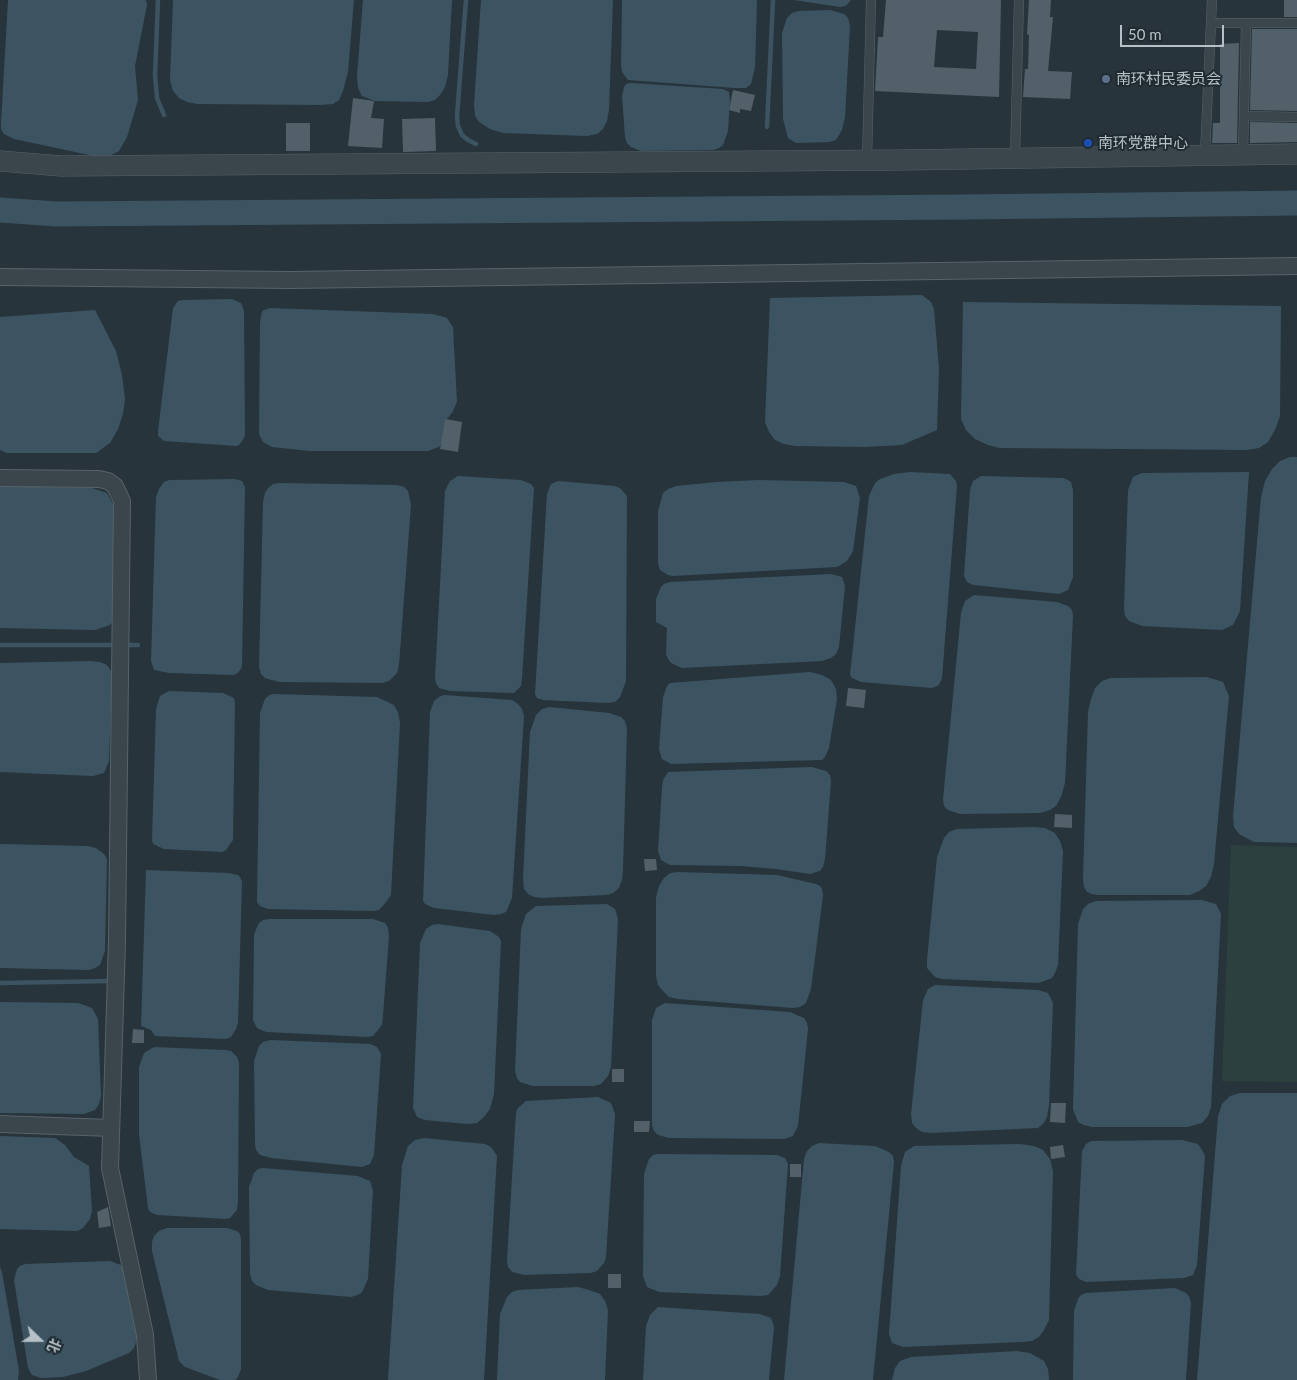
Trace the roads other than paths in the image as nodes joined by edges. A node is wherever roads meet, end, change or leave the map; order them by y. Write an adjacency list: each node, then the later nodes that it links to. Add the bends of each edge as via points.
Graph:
1 (871, 0): 14 (lane)
2 (1020, 0): 12 (lane)
3 (1212, 0): 4 (lane)
4 (1211, 23): 5 (lane); 9 (lane)
5 (1246, 23): 6 (lane); 7 (lane)
6 (1297, 23)
7 (1244, 116): 8 (lane); 10 (lane)
8 (1297, 117)
9 (1205, 154): 10 (street); 12 (street)
10 (1243, 154): 11 (street)
11 (1297, 154)
12 (1015, 158): 14 (street)
13 (0, 160): 14 (street, via 61,166)
14 (867, 160)
15 (1297, 266): 16 (street, via 290,280)
16 (0, 276)
17 (0, 478): 19 (street, via 99,479 115,486 122,501)
18 (0, 1124): 19 (street)
19 (111, 1128): 20 (street, via 110,1168 145,1336)
20 (148, 1380)

